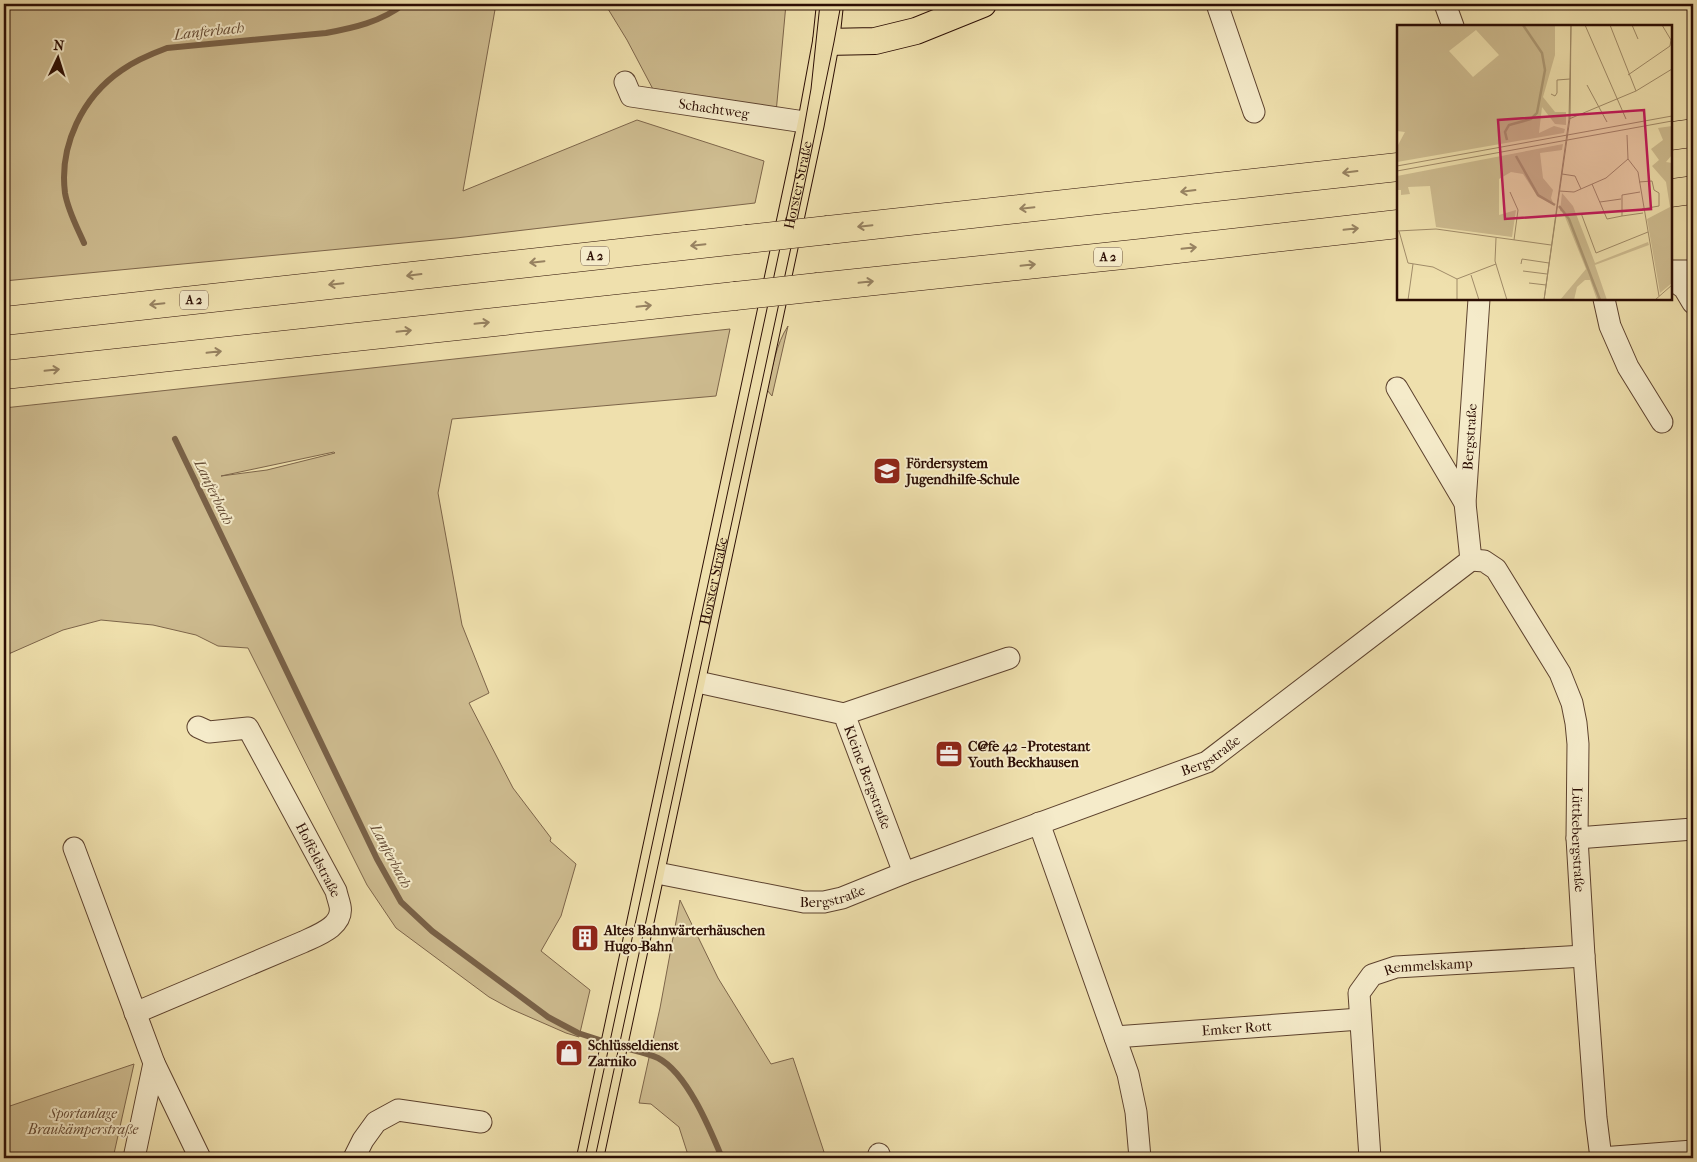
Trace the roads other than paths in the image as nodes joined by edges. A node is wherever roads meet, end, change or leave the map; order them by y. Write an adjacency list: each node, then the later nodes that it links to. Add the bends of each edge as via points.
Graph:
1 (830, 4): 6 (main road, Horster Straße)
2 (983, 4): 6 (main road, via 916,31 875,41)
3 (1217, 4): 8 (street)
4 (1445, 4): 5 (street)
5 (1453, 25)
6 (826, 42): 9 (main road, Horster Straße)
7 (625, 82): 9 (street, Schachtweg, via 631,96)
8 (1254, 112)
9 (811, 123): 29 (main road, Horster Straße)
10 (1693, 133): 11 (highway)
11 (1672, 136)
12 (1397, 167): 22 (highway, A 2, one-way to 22, bridge)
13 (1693, 190): 14 (highway)
14 (1672, 193)
15 (1397, 224): 23 (highway, A 2, one-way to 15, bridge)
16 (1672, 271): 17 (street)
17 (1693, 271)
18 (1672, 280): 21 (street, via 1684,288)
19 (1479, 300): 26 (street, Bergstraße)
20 (1604, 300): 25 (street, via 1610,326 1628,367)
21 (1693, 302)
22 (4, 321)
23 (4, 375)
24 (1397, 388): 26 (street)
25 (1662, 422)
26 (1465, 503): 27 (street, Bergstraße)
27 (1471, 560): 32 (street, Bergstraße, via 1207,762); 34 (street, Lüttkebergstraße, via 1484,561 1496,570 1560,673 1572,703 1578,744)
28 (1009, 658): 30 (street)
29 (693, 681): 30 (street, Kleine Bergstraße); 36 (main road, Horster Straße)
30 (844, 714): 37 (street, Kleine Bergstraße)
31 (198, 727): 39 (street, Hoffeldstraße, via 209,732 248,728 336,891 341,908 337,923 325,932)
32 (1039, 823): 37 (street, Bergstraße); 41 (street)
33 (1693, 829): 34 (street)
34 (1577, 838): 38 (street, Lüttkebergstraße)
35 (74, 848): 39 (street)
36 (652, 872): 37 (street, Bergstraße, via 804,902 842,898); 48 (main road, Horster Straße)
37 (904, 872)
38 (1584, 956): 40 (street, Remmelskamp, via 1396,967 1372,975 1359,993); 51 (street, Lüttkebergstraße)
39 (135, 1013): 42 (street)
40 (1360, 1019): 41 (street, Emker Rott); 50 (street, Remmelskamp)
41 (1115, 1037): 49 (street, via 1128,1074 1136,1112)
42 (154, 1063): 45 (street); 46 (street)
43 (481, 1122): 47 (street, via 398,1110 376,1122)
44 (1693, 1151): 51 (street)
45 (134, 1158)
46 (200, 1158)
47 (354, 1158)
48 (590, 1158)
49 (1140, 1158)
50 (1370, 1158)
51 (1601, 1158)

